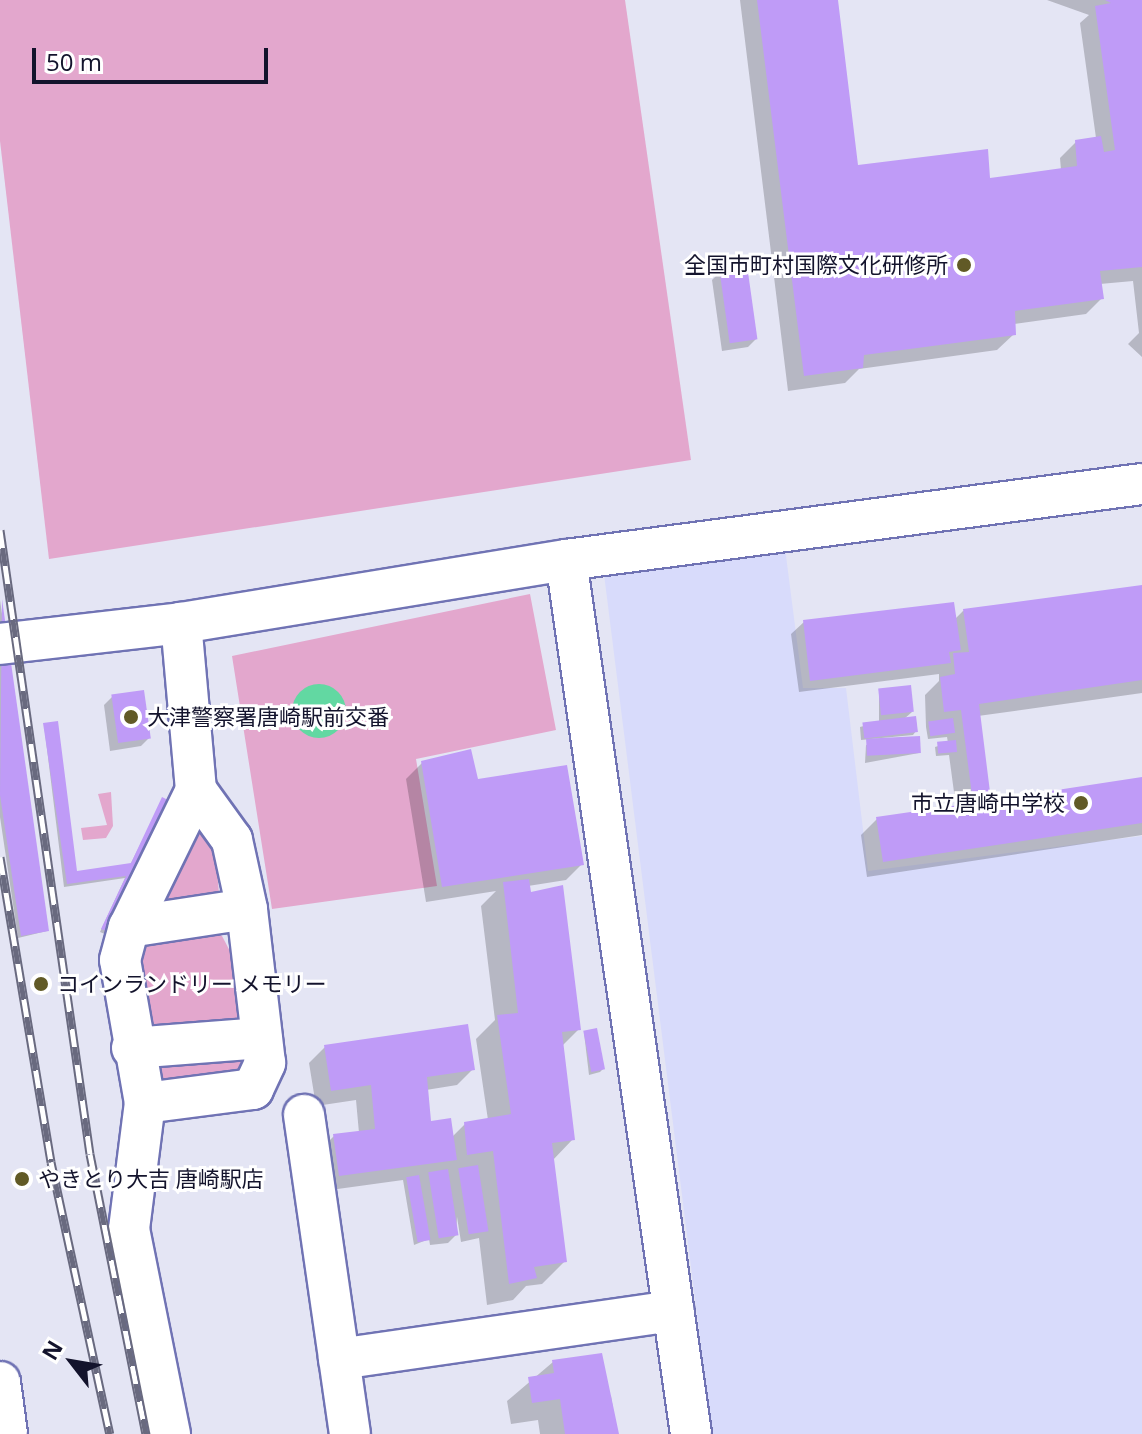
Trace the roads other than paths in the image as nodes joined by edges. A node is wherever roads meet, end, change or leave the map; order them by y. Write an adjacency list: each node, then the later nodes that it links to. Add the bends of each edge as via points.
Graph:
1 (1142, 484): 2 (street)
2 (566, 560): 3 (street); 12 (street)
3 (181, 623): 4 (street); 5 (street)
4 (0, 644)
5 (196, 790): 6 (street, via 232,840); 7 (street)
6 (247, 909): 7 (street); 8 (street)
7 (129, 927): 9 (street, via 120,960)
8 (262, 1038): 9 (street); 10 (street, via 265,1063 253,1089)
9 (132, 1048): 10 (street)
10 (145, 1103): 17 (street, via 129,1229)
11 (304, 1115): 13 (street)
12 (674, 1311): 13 (street); 19 (street)
13 (339, 1359): 18 (street)
14 (0, 1382): 15 (street)
15 (0, 1390): 16 (street)
16 (7, 1434)
17 (170, 1434)
18 (350, 1434)
19 (691, 1434)

